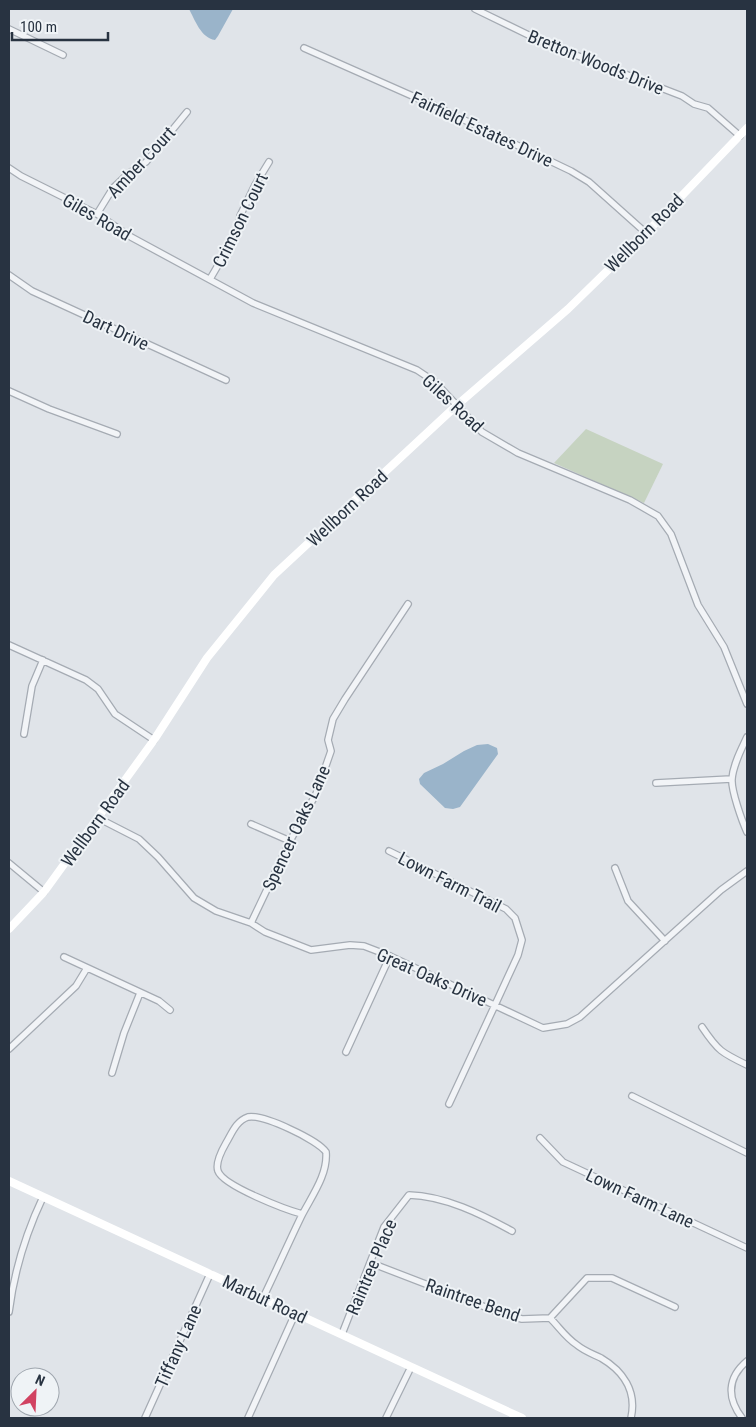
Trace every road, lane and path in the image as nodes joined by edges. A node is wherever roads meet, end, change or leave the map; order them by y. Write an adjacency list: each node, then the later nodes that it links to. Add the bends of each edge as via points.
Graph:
1 (475, 9): 7 (street, Bretton Woods Drive, via 547,44 708,108)
2 (9, 29): 4 (street)
3 (304, 48): 11 (street, Fairfield Estates Drive, via 571,171 590,182)
4 (63, 55)
5 (187, 112): 10 (street, Amber Court, via 146,162 113,188)
6 (747, 128): 7 (street, Wellborn Road)
7 (740, 136): 11 (street, Wellborn Road)
8 (269, 162): 13 (street, Crimson Court, via 240,216 234,238)
9 (9, 168): 10 (street, Giles Road)
10 (97, 214): 13 (street, Giles Road, via 131,237)
11 (646, 233): 16 (street, Wellborn Road, via 566,310)
12 (9, 276): 14 (street, Dart Drive, via 32,291)
13 (210, 279): 16 (street, Giles Road, via 282,317 417,370 435,382)
14 (226, 380)
15 (9, 391): 17 (street)
16 (456, 406): 21 (street, Giles Road, via 482,432 503,445 630,500 658,516 671,534 698,605 724,646); 24 (street, Wellborn Road, via 274,575 207,658)
17 (117, 434)
18 (408, 604): 30 (street, Spencer Oaks Lane, via 333,719 328,740 331,751 316,794)
19 (9, 645): 20 (street)
20 (43, 660): 22 (street, via 32,686); 24 (street, via 86,680 98,689 115,714)
21 (747, 704)
22 (24, 734)
23 (747, 737): 25 (street)
24 (154, 740): 27 (street, Wellborn Road)
25 (731, 779): 26 (street); 29 (street)
26 (656, 783)
27 (98, 818): 35 (street, Wellborn Road); 36 (street, Great Oaks Drive, via 139,839 194,898 216,912)
28 (251, 824): 30 (street)
29 (747, 832)
30 (290, 841): 36 (street, Spencer Oaks Lane)
31 (389, 851): 43 (street, Lown Farm Trail, via 506,909 515,918 522,940)
32 (9, 863): 35 (street)
33 (615, 868): 38 (street, via 628,901)
34 (747, 872): 38 (street, Great Oaks Drive, via 721,890)
35 (44, 892): 37 (street, Wellborn Road)
36 (250, 923): 40 (street, Great Oaks Drive, via 311,950 357,945)
37 (9, 929)
38 (665, 941): 43 (street, Great Oaks Drive, via 580,1017 567,1024 543,1028)
39 (64, 956): 41 (street)
40 (390, 956): 43 (street, Great Oaks Drive); 47 (street)
41 (87, 968): 42 (street); 46 (street, via 76,986)
42 (140, 993): 44 (street); 49 (street)
43 (495, 1005): 51 (street, Lown Farm Trail)
44 (170, 1010)
45 (702, 1027): 48 (street, via 723,1054)
46 (9, 1049)
47 (346, 1052)
48 (747, 1065)
49 (112, 1073)
50 (632, 1096): 53 (street)
51 (449, 1104)
52 (540, 1138): 58 (street, Lown Farm Lane, via 563,1162)
53 (747, 1153)
54 (9, 1180): 55 (street, Marbut Road)
55 (43, 1197): 60 (street, Marbut Road); 63 (street, via 20,1257)
56 (302, 1214): 56 (street, via 325,1167 324,1148 260,1117 243,1119 224,1146 217,1166 219,1173 230,1183); 61 (street)
57 (512, 1231): 59 (street, Raintree Place, via 445,1201 409,1195 384,1227)
58 (747, 1248)
59 (371, 1263): 65 (street, Raintree Bend, via 522,1320); 66 (street, Raintree Place)
60 (210, 1274): 61 (street, Marbut Road); 69 (street, Tiffany Lane)
61 (263, 1298): 64 (street, Marbut Road)
62 (676, 1307): 65 (street, via 612,1278 587,1278)
63 (9, 1312)
64 (296, 1314): 66 (street, Marbut Road); 70 (street)
65 (550, 1318): 73 (street, via 570,1340 617,1369 631,1392)
66 (342, 1334): 68 (street, Marbut Road)
67 (747, 1361): 74 (street, via 740,1367 730,1391)
68 (411, 1367): 71 (street); 72 (street, Marbut Road)
69 (146, 1418)
70 (248, 1418)
71 (386, 1418)
72 (522, 1418)
73 (631, 1418)
74 (742, 1418)

